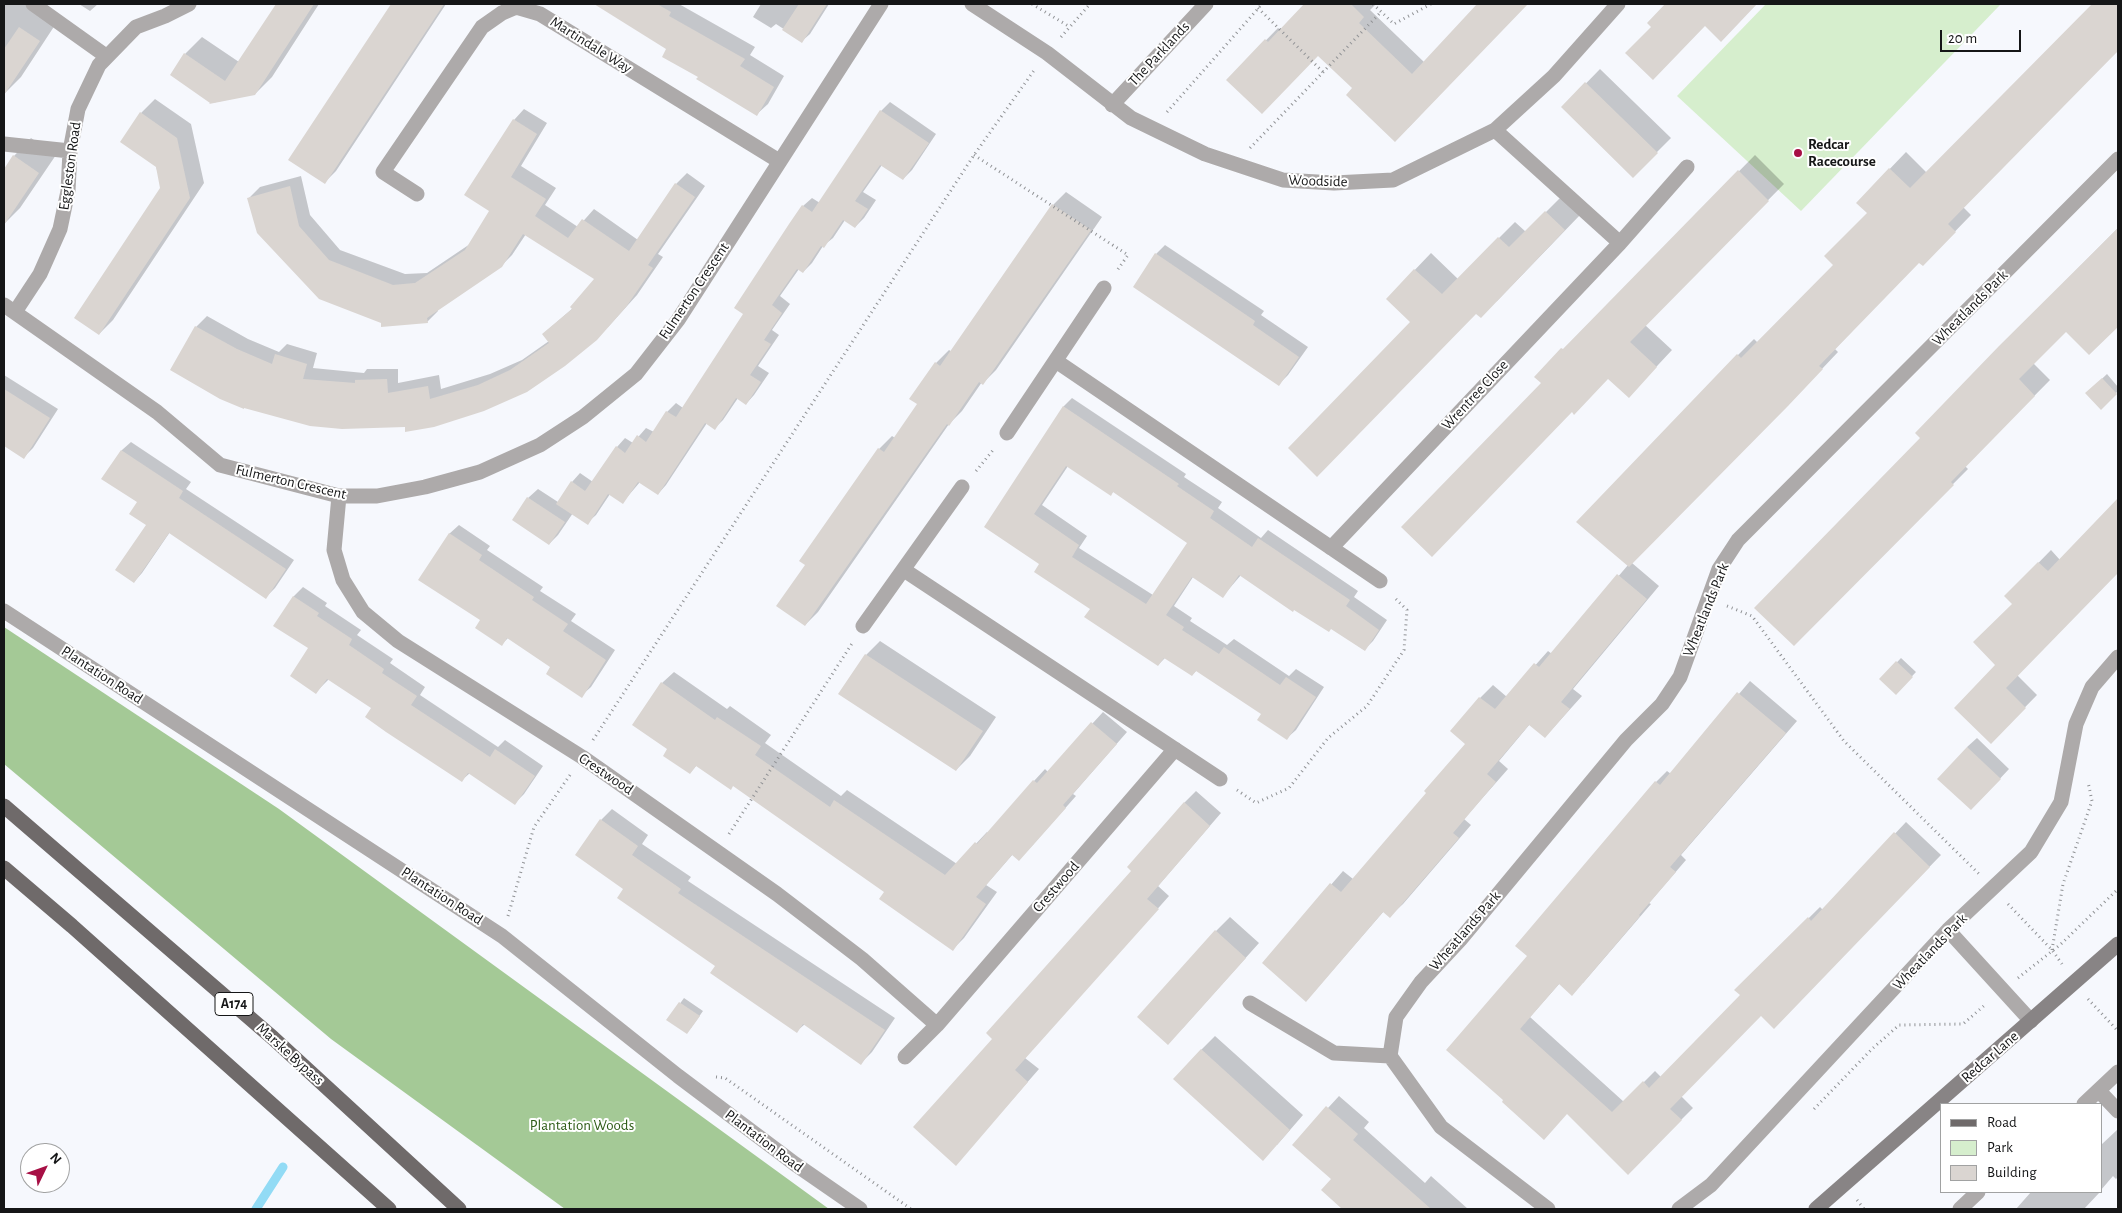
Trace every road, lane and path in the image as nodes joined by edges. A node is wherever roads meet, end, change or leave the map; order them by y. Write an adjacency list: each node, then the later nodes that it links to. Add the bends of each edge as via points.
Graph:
1 (33, 4): 16 (street)
2 (190, 4): 16 (street, Eggleston Road, via 136,27)
3 (881, 4): 25 (street, Fulmerton Crescent)
4 (972, 4): 15 (street, Woodside)
5 (1032, 4): 14 (path)
6 (1090, 4): 14 (path)
7 (1206, 4): 18 (street, The Parklands)
8 (1262, 4): 12 (path)
9 (1373, 4): 13 (path)
10 (1431, 4): 13 (path, via 1394,24)
11 (1618, 4): 20 (street, Woodside, via 1554,76)
12 (1258, 8): 17 (path); 19 (path)
13 (1381, 12): 17 (path)
14 (1070, 27): 15 (path)
15 (1046, 53): 18 (street, Woodside); 23 (path)
16 (106, 56): 22 (street, Eggleston Road, via 98,65 78,110)
17 (1323, 72): 26 (path)
18 (1112, 105): 19 (street, Woodside)
19 (1153, 128): 26 (street, Woodside, via 1205,154)
20 (1495, 130): 26 (street, Woodside, via 1393,180 1334,183 1283,180); 29 (street)
21 (4, 144): 22 (street)
22 (70, 151): 31 (street, Eggleston Road, via 68,191 60,229 40,274)
23 (974, 155): 30 (path, via 1128,255); 44 (path)
24 (2118, 159): 39 (street, Wheatlands Park, via 1738,540 1719,569)
25 (779, 161): 28 (street, Martindale Way, via 540,14 516,7 482,27 383,172); 35 (street, Fulmerton Crescent, via 678,320 636,374 583,417 540,445 480,472 377,496)
26 (1234, 164)
27 (1687, 167): 29 (street, Wrentree Close)
28 (417, 194)
29 (1620, 243): 36 (street, Wrentree Close)
30 (1104, 288): 32 (street)
31 (9, 308): 35 (street, Fulmerton Crescent, via 157,412 220,466)
32 (1056, 360): 33 (street); 36 (street)
33 (1007, 433): 34 (path)
34 (962, 487): 37 (street)
35 (339, 496): 44 (street, Crestwood, via 334,550 342,580 363,612 398,641)
36 (1331, 548): 38 (street)
37 (904, 570): 41 (street); 43 (street)
38 (1380, 581): 46 (path, via 1406,610 1404,650 1368,706 1328,738 1289,788 1256,803)
39 (1708, 598): 50 (path, via 1752,616 1844,741); 62 (street, Wheatlands Park, via 1680,677 1662,704 1626,740 1422,982 1396,1017)
40 (4, 611): 53 (street, Plantation Road)
41 (863, 626): 48 (path)
42 (2118, 657): 50 (street, Wheatlands Park, via 2092,687 2076,724 2062,802 2031,852)
43 (1175, 749): 46 (street); 60 (street, Crestwood)
44 (582, 757): 48 (street, Crestwood); 53 (path, via 534,827)
45 (2086, 772): 55 (path, via 2092,801 2063,884)
46 (1220, 778)
47 (4, 806): 72 (main road, Marske Bypass / A174, via 273,1038)
48 (718, 852): 60 (street, Crestwood, via 862,959)
49 (4, 868): 71 (main road)
50 (1993, 889): 52 (street, Wheatlands Park); 55 (path)
51 (2118, 889): 55 (path)
52 (1948, 930): 57 (street); 76 (street, Wheatlands Park, via 1712,1185)
53 (502, 936): 73 (street, Plantation Road, via 678,1076)
54 (2118, 944): 56 (main road, Redcar Lane)
55 (2052, 950): 56 (path); 57 (path)
56 (2074, 983): 59 (main road, Redcar Lane); 61 (path)
57 (2002, 990): 59 (street); 69 (path, via 1963,1024 1900,1025)
58 (1250, 1003): 62 (street, via 1334,1053)
59 (2030, 1021): 77 (main road, Redcar Lane)
60 (937, 1025): 63 (street, Crestwood)
61 (2118, 1031)
62 (1390, 1056): 75 (street, via 1441,1127)
63 (905, 1057)
64 (2118, 1072): 66 (street)
65 (706, 1075): 74 (path, via 725,1078)
66 (2099, 1091): 67 (street); 68 (street)
67 (2085, 1103)
68 (2118, 1111)
69 (1811, 1112)
70 (1977, 1193): 78 (street)
71 (390, 1209)
72 (459, 1209)
73 (860, 1209)
74 (911, 1209)
75 (1548, 1209)
76 (1679, 1209)
77 (1816, 1209)
78 (1960, 1209)

